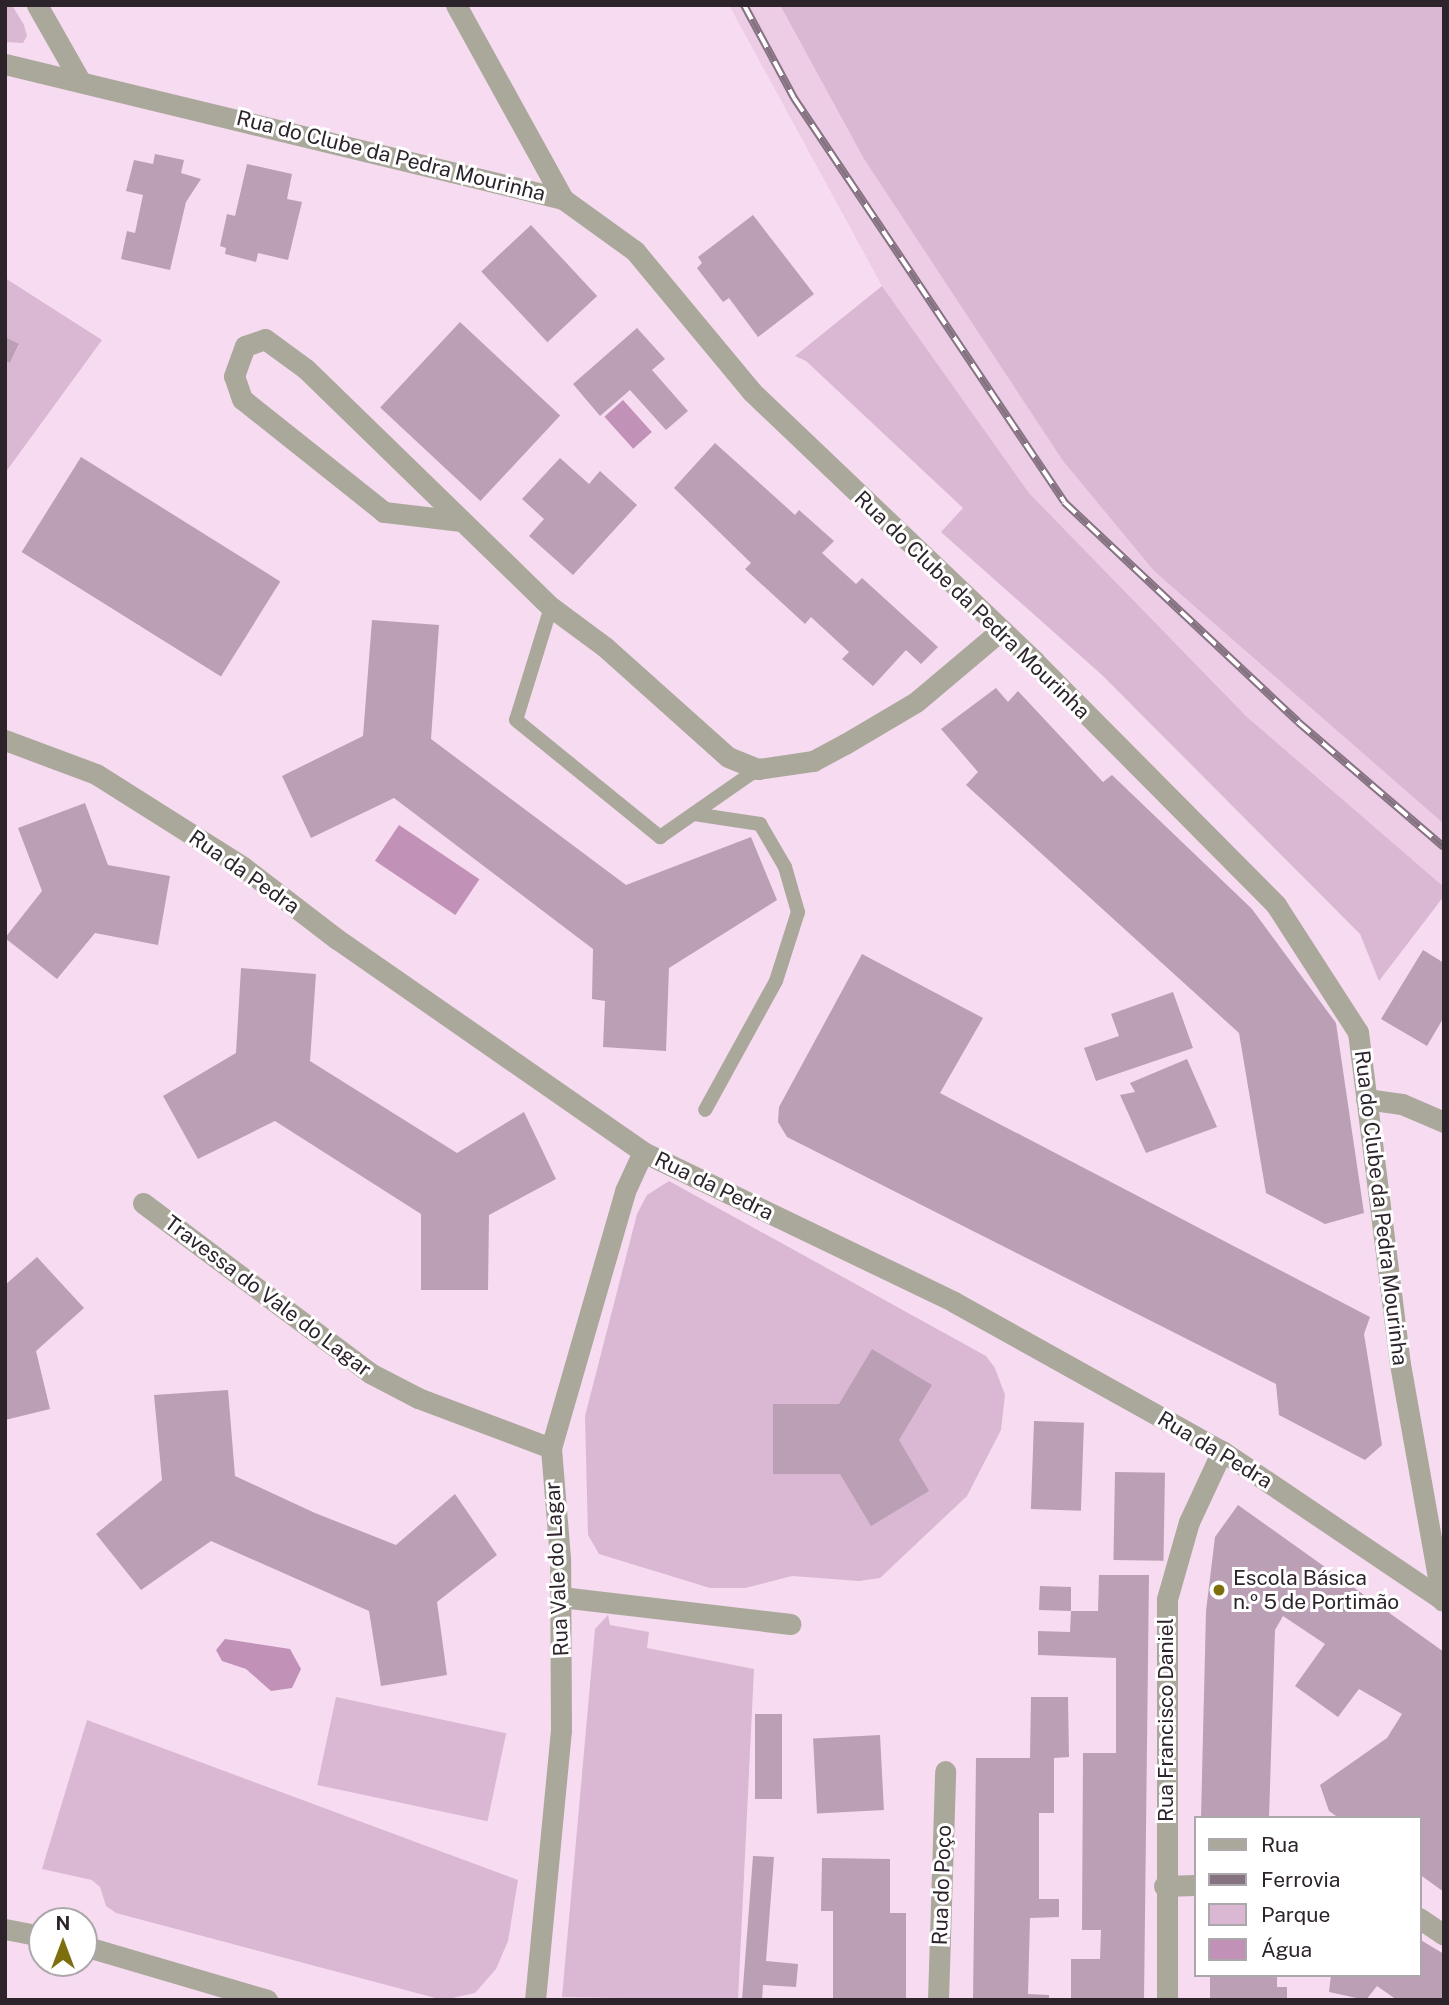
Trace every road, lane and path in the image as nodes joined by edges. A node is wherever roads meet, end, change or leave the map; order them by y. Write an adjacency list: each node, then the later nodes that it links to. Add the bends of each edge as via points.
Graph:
1 (37, 5): 4 (street)
2 (456, 5): 5 (street)
3 (5, 64): 4 (street, Rua do Clube da Pedra Mourinha)
4 (79, 79): 5 (street, Rua do Clube da Pedra Mourinha)
5 (563, 199): 8 (street, Rua do Clube da Pedra Mourinha, via 635,251 752,392)
6 (461, 521): 6 (street, via 306,369 265,339 245,346 234,376 242,399 384,512); 7 (street)
7 (551, 607): 10 (street, via 605,647 728,757); 11 (lane, via 516,720 660,838)
8 (999, 632): 10 (street, via 916,702 845,744 813,761); 12 (street, Rua do Clube da Pedra Mourinha, via 1034,661 1276,905 1358,1032)
9 (5, 740): 15 (street, Rua da Pedra, via 96,774 243,867 337,939)
10 (758, 769): 11 (lane)
11 (694, 814): 13 (lane, via 760,824 785,867 799,912 776,981)
12 (1366, 1099): 14 (street, via 1402,1104); 20 (street, Rua do Clube da Pedra Mourinha, via 1401,1364)
13 (705, 1110)
14 (1444, 1122)
15 (643, 1152): 17 (street, Rua Vale do Lagar, via 625,1191); 18 (street, Rua da Pedra, via 954,1303)
16 (143, 1203): 17 (street, Travessa do Vale do Lagar, via 370,1373 429,1403)
17 (551, 1448): 19 (street, Rua Vale do Lagar)
18 (1222, 1451): 20 (street, Rua da Pedra); 24 (street, Rua Francisco Daniel, via 1189,1522 1167,1599)
19 (561, 1597): 21 (street); 31 (street, Rua Vale do Lagar, via 561,1730)
20 (1443, 1600)
21 (790, 1624)
22 (945, 1771): 32 (street, Rua do Poço)
23 (1194, 1885): 24 (street)
24 (1164, 1886): 33 (street, Rua Francisco Daniel)
25 (1421, 1919): 28 (street)
26 (5, 1929): 27 (street)
27 (28, 1933)
28 (1444, 1935)
29 (98, 1950): 30 (street)
30 (267, 2000)
31 (535, 2000)
32 (938, 2000)
33 (1167, 2000)

